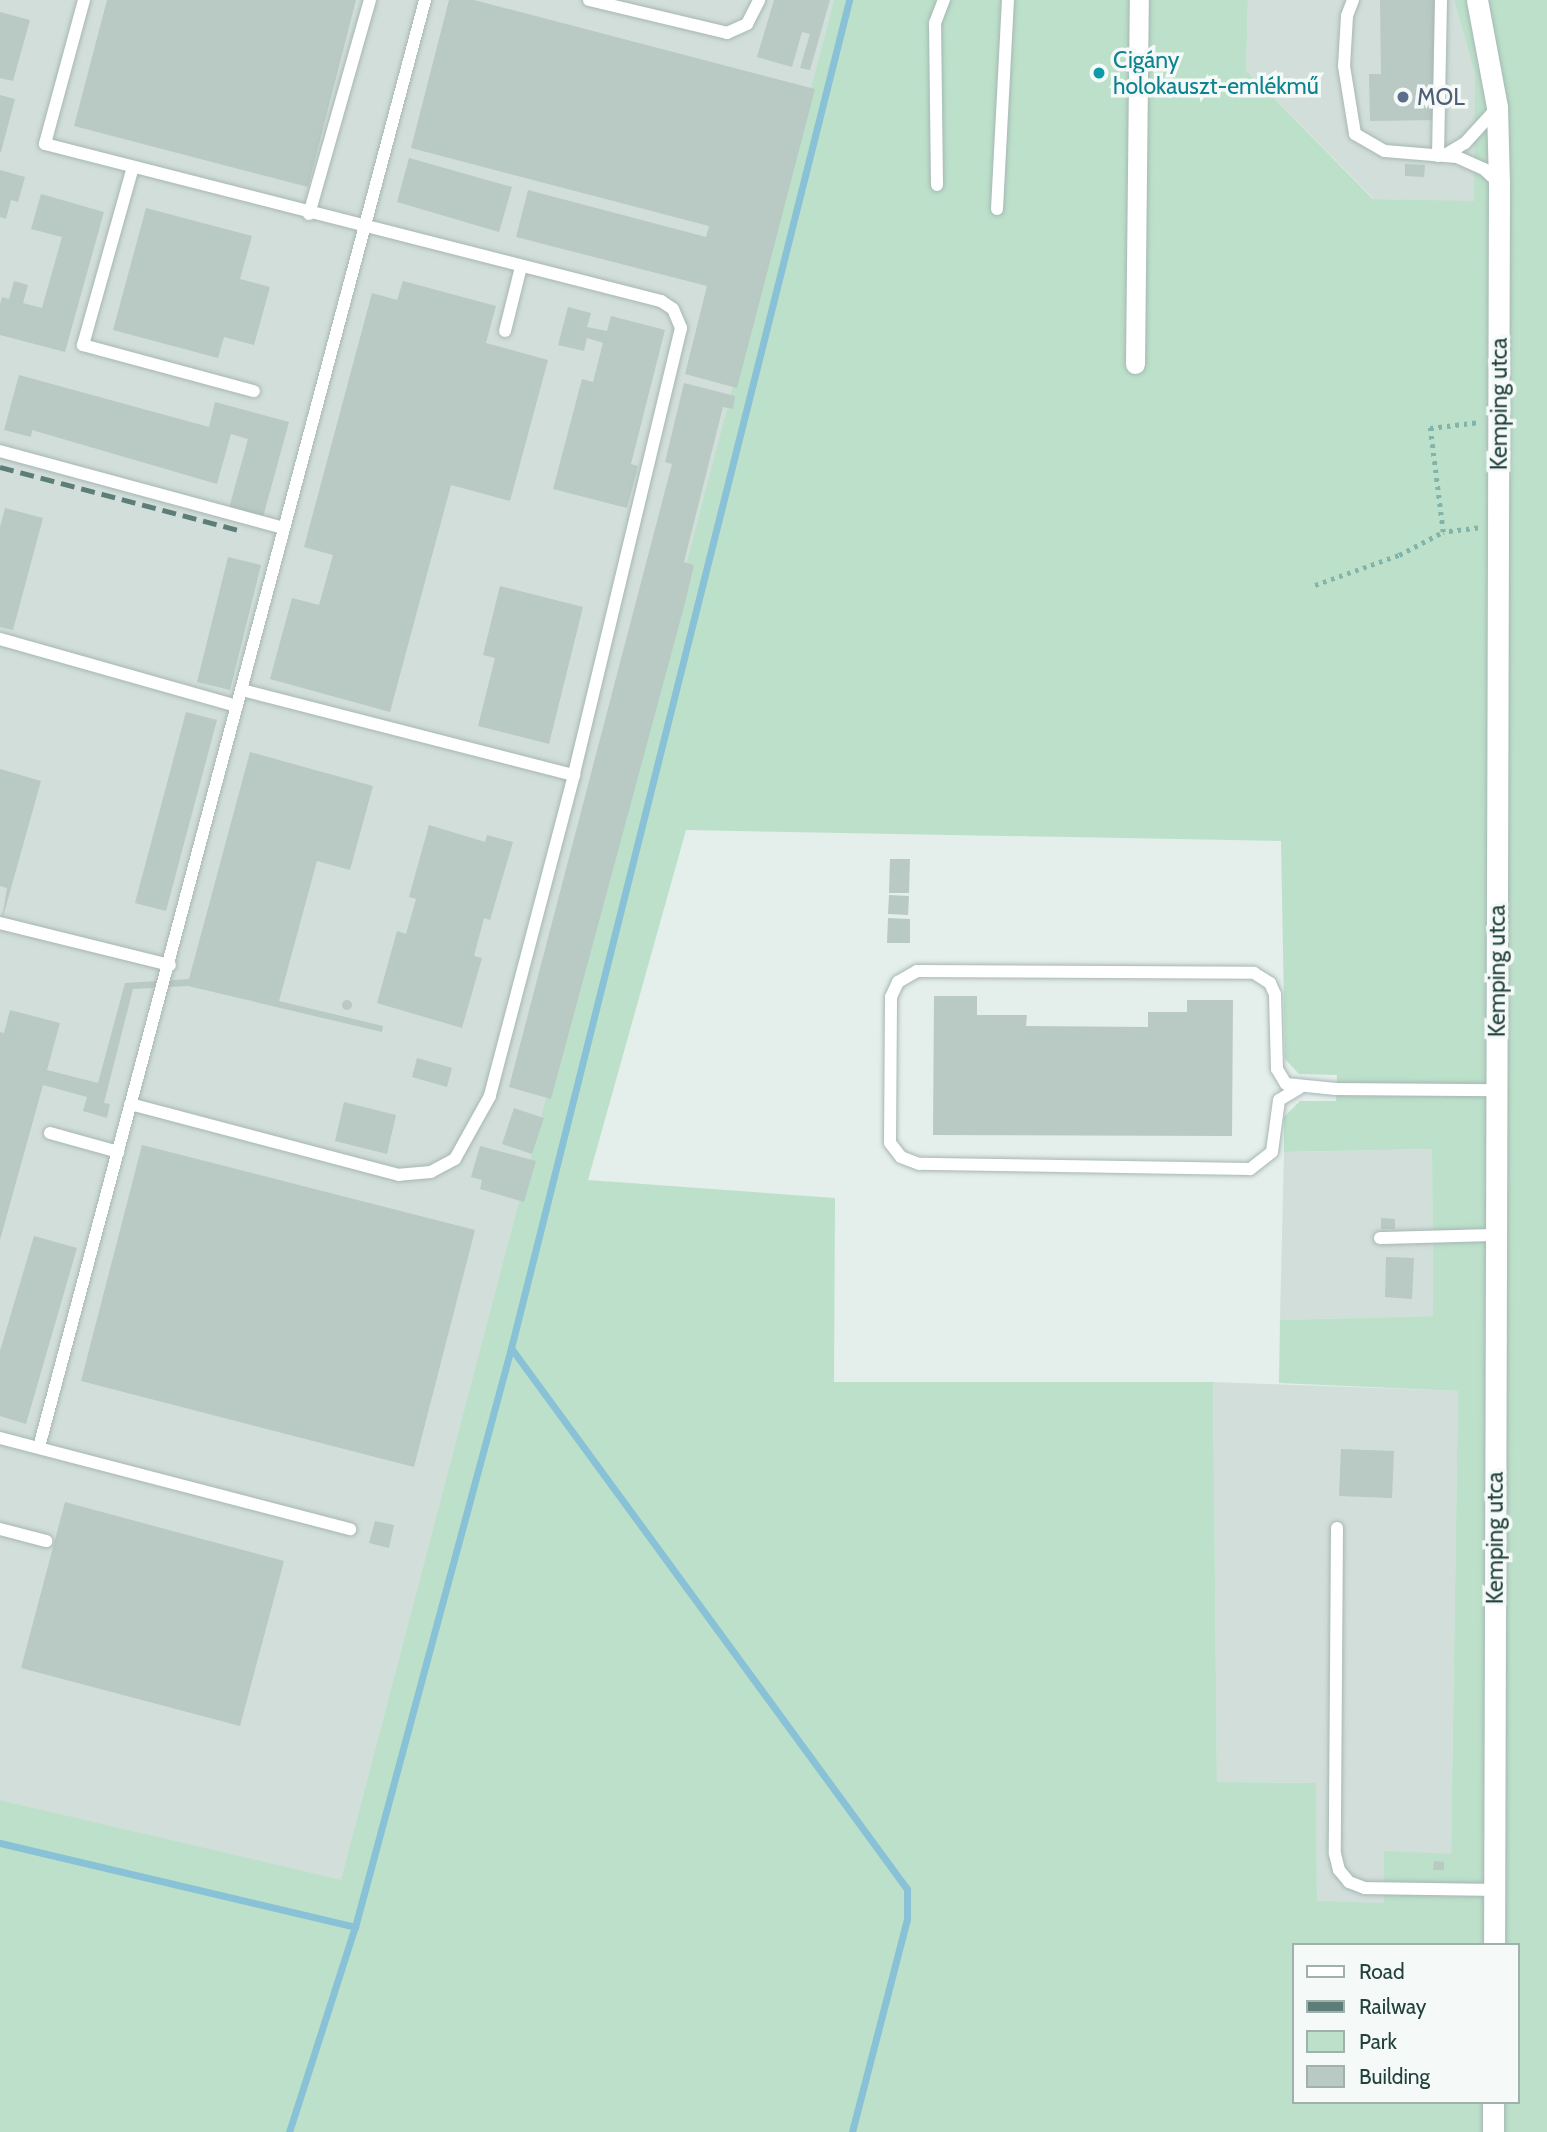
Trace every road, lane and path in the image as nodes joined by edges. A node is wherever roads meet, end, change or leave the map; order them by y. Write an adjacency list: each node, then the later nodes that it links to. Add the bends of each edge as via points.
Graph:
1 (84, 0): 14 (lane, via 45,144)
2 (370, 0): 18 (lane)
3 (425, 0): 19 (lane)
4 (589, 0): 5 (lane, via 727,33 747,24)
5 (759, 0)
6 (944, 0): 16 (lane, via 935,23)
7 (1008, 0): 17 (lane)
8 (1139, 0): 22 (street)
9 (1353, 0): 13 (lane, via 1347,16 1344,66 1355,134 1385,151)
10 (1441, 0): 13 (lane)
11 (1477, 0): 12 (main road, Kemping utca)
12 (1497, 107): 13 (lane, via 1465,143); 15 (main road, Kemping utca)
13 (1442, 155): 15 (lane, via 1484,169)
14 (134, 167): 18 (lane); 23 (lane, via 83,345)
15 (1499, 183): 24 (main road, Kemping utca)
16 (937, 185)
17 (997, 209)
18 (309, 214): 19 (lane)
19 (363, 229): 20 (lane); 27 (lane)
20 (522, 267): 21 (lane); 33 (lane, via 661,301 673,309 681,328)
21 (505, 331)
22 (1135, 364)
23 (254, 391)
24 (1499, 420): 26 (main road, Kemping utca); 28 (path, via 1430,428)
25 (0, 452): 27 (lane)
26 (1498, 525): 28 (path); 37 (main road, Kemping utca)
27 (284, 528): 31 (lane)
28 (1443, 532): 29 (path, via 1399,555)
29 (1315, 585)
30 (0, 639): 32 (lane)
31 (242, 690): 32 (lane); 33 (lane)
32 (237, 706): 35 (lane)
33 (574, 775): 38 (lane, via 489,1096 455,1159 431,1172 399,1175)
34 (0, 923): 35 (lane)
35 (170, 965): 38 (lane)
36 (1299, 1088): 36 (lane, via 1286,1084 1279,1075 1275,994 1270,983 1254,973 917,971 898,982 891,997 890,1143 901,1157 919,1164 1250,1169 1272,1152 1279,1100); 37 (lane)
37 (1497, 1090): 41 (main road, Kemping utca)
38 (130, 1104): 40 (lane)
39 (50, 1133): 40 (lane)
40 (118, 1152): 44 (lane)
41 (1496, 1235): 42 (lane); 49 (main road, Kemping utca)
42 (1380, 1238)
43 (0, 1438): 44 (lane)
44 (39, 1447): 47 (lane)
45 (1338, 1528): 49 (lane, via 1335,1854 1339,1870 1349,1882 1365,1888)
46 (0, 1529): 48 (lane)
47 (350, 1529)
48 (46, 1541)
49 (1493, 1890): 50 (main road, Kemping utca)
50 (1494, 1943)
51 (1493, 2104): 52 (main road)
52 (1493, 2132)

